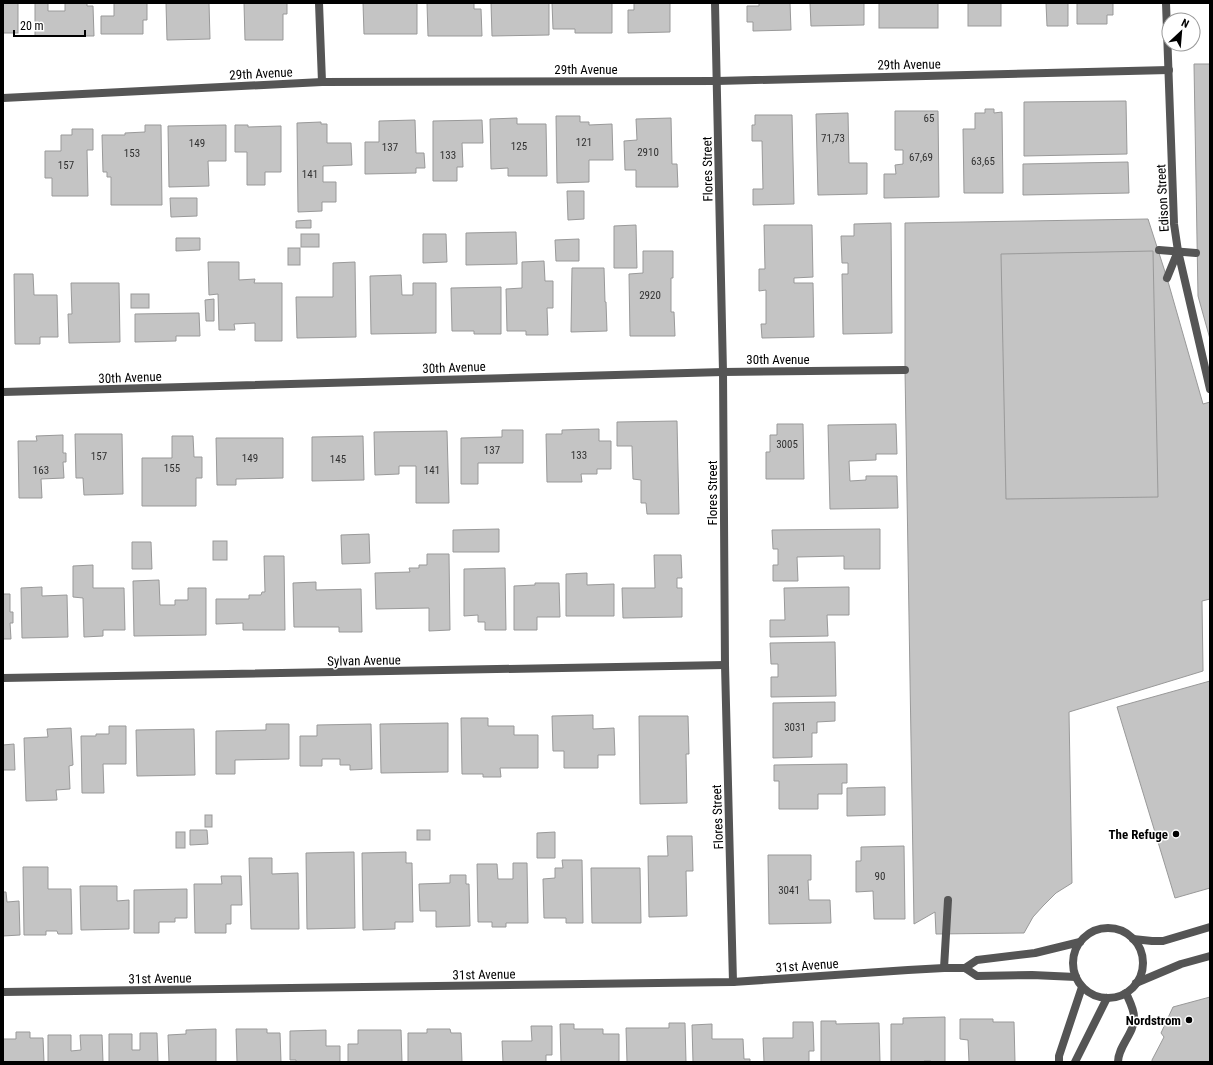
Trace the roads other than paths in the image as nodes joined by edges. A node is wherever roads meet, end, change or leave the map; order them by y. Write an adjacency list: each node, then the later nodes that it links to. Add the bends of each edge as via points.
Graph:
1 (319, 3): 6 (street)
2 (715, 3): 5 (street, Flores Street)
3 (1166, 3): 4 (street, Edison Street)
4 (1169, 70): 5 (street, 29th Avenue); 9 (street, Edison Street, via 1174,224)
5 (717, 81): 6 (street, 29th Avenue); 13 (street, Flores Street)
6 (322, 82): 7 (street, 29th Avenue)
7 (3, 98)
8 (1159, 250): 9 (street)
9 (1178, 251): 10 (street); 11 (street); 14 (street, Edison Street)
10 (1196, 253)
11 (1167, 278)
12 (905, 370): 13 (street, 30th Avenue)
13 (723, 372): 15 (street, 30th Avenue); 16 (street, Flores Street)
14 (1210, 389)
15 (3, 392)
16 (725, 665): 17 (street, Sylvan Avenue); 26 (street, Flores Street)
17 (3, 678)
18 (948, 900): 23 (street)
19 (1210, 926): 20 (street, via 1163,940)
20 (1133, 939): 21 (street, via 1124,932 1112,928 1088,934); 27 (street, via 1140,949 1143,961 1142,973)
21 (1080, 942): 24 (street, 31st Avenue, via 1035,953 977,960); 25 (street, via 1074,953)
22 (1210, 956): 27 (street, via 1181,964)
23 (944, 968): 24 (street, 31st Avenue); 26 (street, 31st Avenue)
24 (965, 968): 25 (street, 31st Avenue, via 978,976)
25 (1076, 977): 28 (street)
26 (733, 982): 29 (street, 31st Avenue)
27 (1136, 984): 30 (street)
28 (1082, 987): 31 (street, via 1092,994); 32 (street)
29 (3, 992)
30 (1126, 993): 31 (street); 34 (street, via 1134,1024)
31 (1107, 998): 33 (street)
32 (1059, 1062)
33 (1075, 1062)
34 (1118, 1062)

